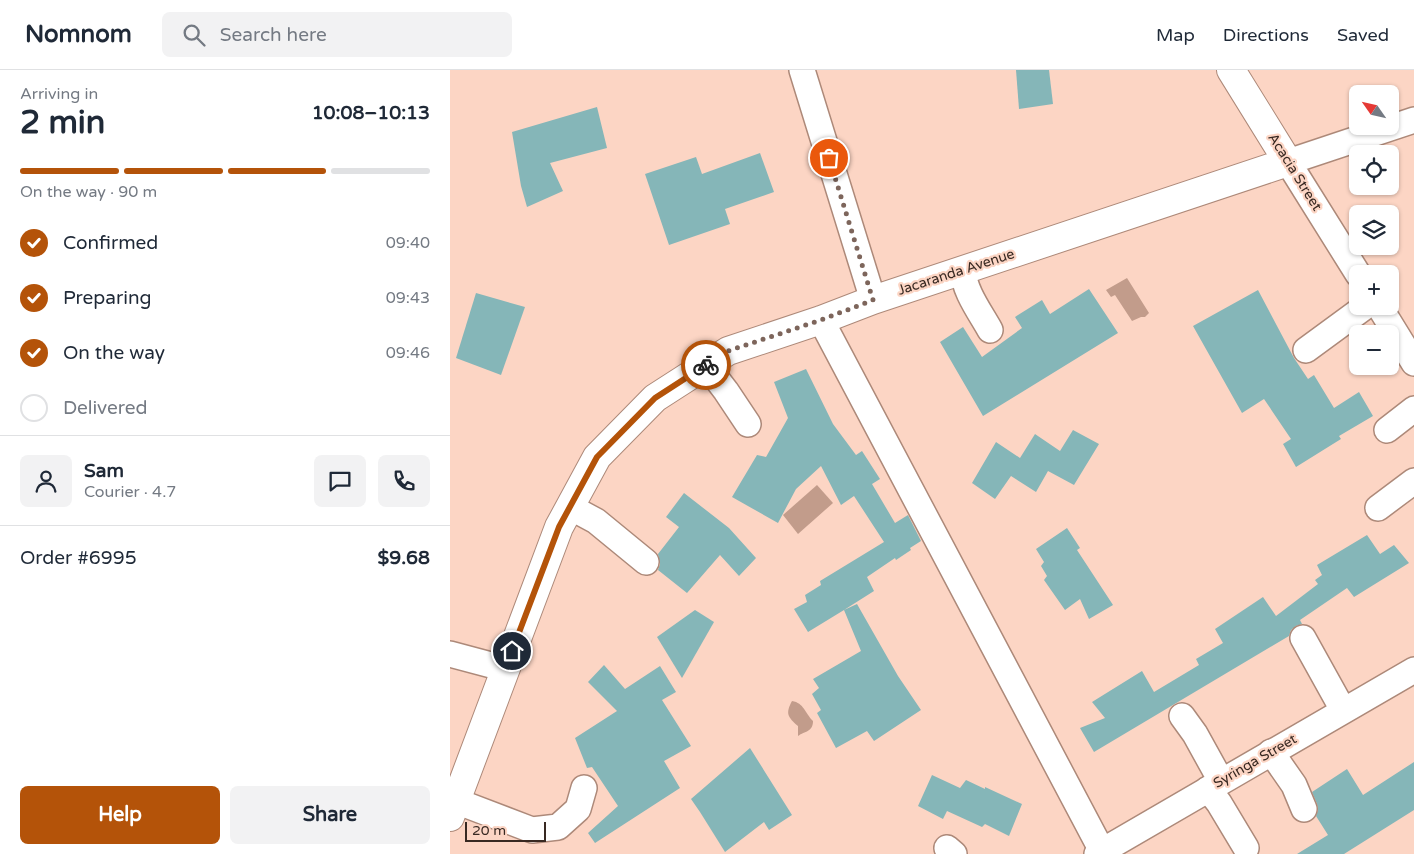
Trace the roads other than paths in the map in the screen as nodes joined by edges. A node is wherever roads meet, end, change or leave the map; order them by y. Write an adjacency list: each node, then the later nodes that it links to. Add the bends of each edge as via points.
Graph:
1 (802, 70): 7 (street)
2 (1231, 70): 4 (street, Acacia Street)
3 (1414, 120): 4 (street)
4 (1288, 162): 5 (street, Acacia Street); 6 (street, Jacaranda Avenue)
5 (1352, 265)
6 (963, 270): 7 (street, Jacaranda Avenue); 11 (street, via 968,290)
7 (873, 300): 10 (street, Jacaranda Avenue)
8 (1354, 315): 12 (street)
9 (1385, 315): 13 (street)
10 (821, 320): 14 (street, Jacaranda Avenue, via 728,351); 34 (street)
11 (990, 330)
12 (1306, 350)
13 (1414, 363)
14 (706, 365): 16 (street); 19 (street, Jacaranda Avenue, via 655,398 597,457)
15 (1414, 409): 17 (street)
16 (748, 424)
17 (1386, 430)
18 (1414, 481): 20 (street)
19 (570, 507): 21 (street, via 596,521); 24 (street, Jacaranda Avenue, via 559,527)
20 (1378, 508)
21 (646, 562)
22 (1303, 638): 26 (street)
23 (450, 654): 24 (street)
24 (506, 669): 31 (street, Jacaranda Avenue)
25 (1414, 670): 26 (street, Syringa Street)
26 (1343, 710): 28 (street, Syringa Street)
27 (1182, 716): 29 (street, via 1195,734)
28 (1271, 752): 29 (street, Syringa Street); 32 (street, via 1294,785)
29 (1214, 785): 33 (street, via 1219,803); 34 (street, Syringa Street)
30 (584, 788): 31 (street, via 578,809 558,827 532,830)
31 (453, 809)
32 (1304, 809)
33 (1246, 848)
34 (1099, 852)

